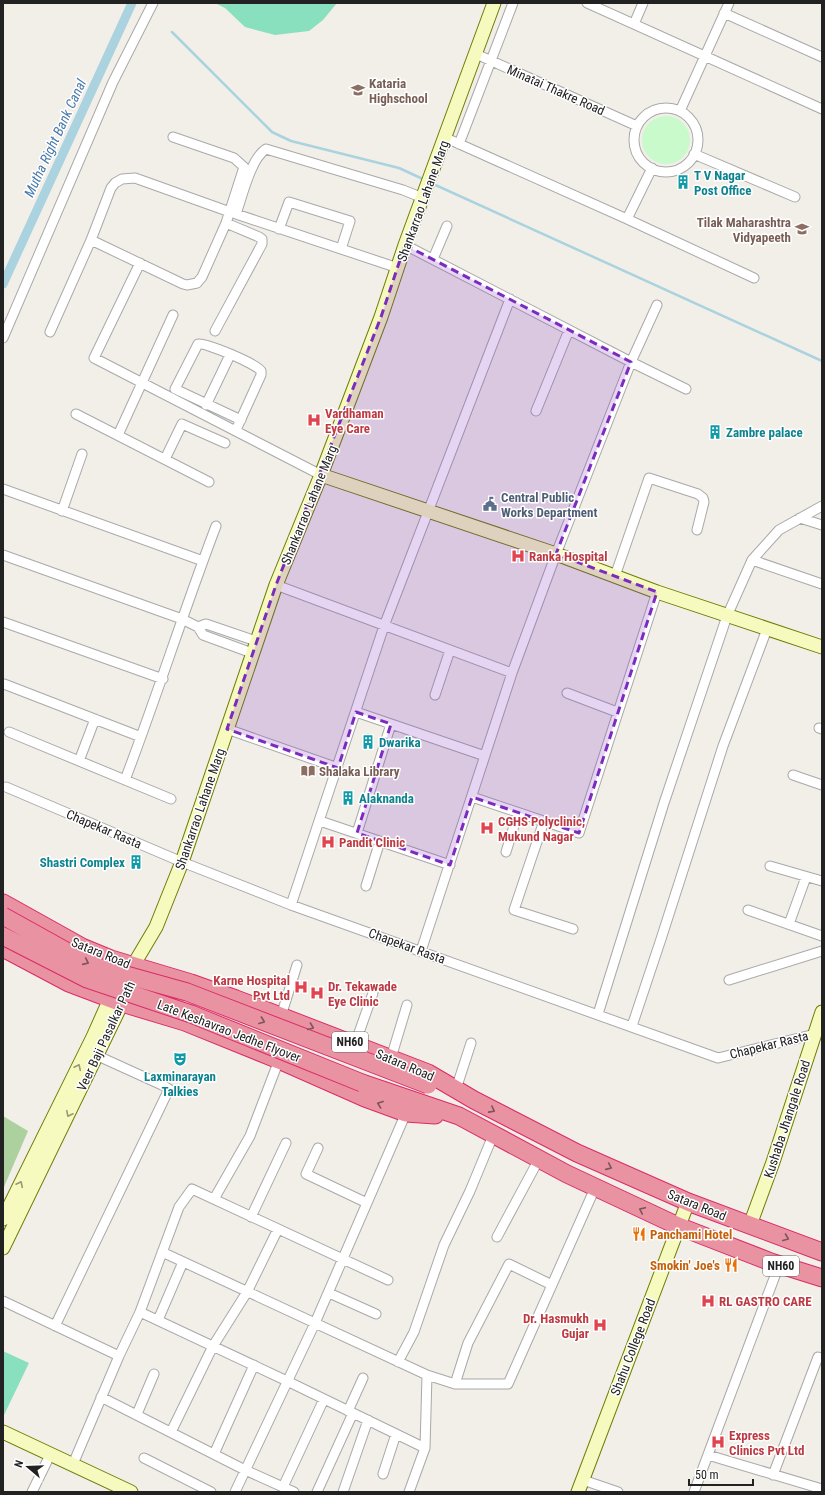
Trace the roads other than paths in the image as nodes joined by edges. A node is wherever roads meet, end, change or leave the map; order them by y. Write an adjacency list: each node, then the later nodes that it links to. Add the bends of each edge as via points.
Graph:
1 (153, 3): 41 (street, via 113,82)
2 (494, 3): 9 (main road, Shankarrao Lahane Marg)
3 (513, 3): 12 (street)
4 (587, 3): 8 (street)
5 (643, 3): 8 (street)
6 (729, 3): 7 (street)
7 (724, 13): 10 (street); 11 (street)
8 (634, 24): 10 (street)
9 (476, 54): 12 (street, Minatai Thakre Road); 17 (main road, Shankarrao Lahane Marg)
10 (705, 56): 13 (street); 14 (street)
11 (822, 57)
12 (491, 61): 15 (street, Minatai Thakre Road); 18 (street)
13 (822, 109)
14 (680, 111): 15 (street, via 668,108 655,110 645,116); 19 (street, via 696,130)
15 (637, 126): 20 (street, via 634,138 636,150 642,161)
16 (173, 137): 23 (street, via 234,158 244,167)
17 (446, 138): 18 (street); 22 (main road, Shankarrao Lahane Marg)
18 (459, 144): 24 (street)
19 (694, 154): 20 (street, via 686,164 676,170 663,172); 21 (street)
20 (652, 168): 24 (street)
21 (795, 196)
22 (423, 198): 27 (street, via 266,149 252,168 236,214); 29 (main road, Shankarrao Lahane Marg)
23 (230, 212): 25 (street); 28 (street, via 193,201 143,180 129,178 115,183 111,188)
24 (627, 219): 34 (street)
25 (226, 223): 32 (street, via 197,283 183,284); 40 (street, via 259,237 262,244)
26 (448, 226): 31 (street)
27 (279, 229): 30 (street); 30 (street, via 289,202 350,221)
28 (91, 240): 32 (street); 39 (street)
29 (406, 245): 31 (street); 33 (main road, Shankarrao Lahane Marg)
30 (341, 249): 33 (street)
31 (433, 259): 35 (street)
32 (140, 263): 44 (street, via 94,358)
33 (398, 268): 55 (main road, Shankarrao Lahane Marg)
34 (754, 278)
35 (510, 299): 38 (street); 60 (street)
36 (657, 304): 43 (street)
37 (173, 315): 44 (street)
38 (569, 330): 43 (street); 47 (street)
39 (50, 332)
40 (215, 332)
41 (3, 338)
42 (230, 355): 46 (street); 46 (street, via 198,344 175,389); 49 (street, via 255,365 261,371)
43 (631, 362): 45 (street); 65 (street)
44 (141, 382): 50 (street); 51 (street)
45 (686, 389)
46 (206, 405): 49 (street)
47 (536, 411)
48 (76, 414): 51 (street)
49 (241, 420): 50 (street)
50 (236, 430): 55 (street)
51 (118, 435): 54 (street)
52 (225, 443): 54 (street, via 182,424)
53 (82, 454): 59 (street)
54 (165, 459): 56 (street)
55 (321, 475): 60 (main road); 71 (main road, Shankarrao Lahane Marg)
56 (208, 482)
57 (3, 489): 59 (street)
58 (822, 506): 61 (street)
59 (62, 511): 68 (street)
60 (428, 511): 65 (main road); 76 (street)
61 (800, 518): 62 (street); 67 (street, via 779,530)
62 (822, 525)
63 (216, 526): 68 (street)
64 (697, 530): 69 (street, via 703,498 698,494 649,478)
65 (556, 554): 69 (main road); 81 (street)
66 (3, 555): 74 (street)
67 (752, 560): 70 (street); 73 (street)
68 (203, 561): 74 (street)
69 (615, 576): 72 (main road)
70 (822, 584)
71 (276, 585): 76 (street); 78 (main road, Shankarrao Lahane Marg)
72 (658, 592): 73 (main road); 87 (street)
73 (727, 616): 77 (main road); 132 (street, via 664,803)
74 (182, 619): 78 (street, via 198,627 204,635); 82 (street)
75 (3, 622): 82 (street)
76 (384, 626): 80 (street); 86 (street)
77 (767, 629): 79 (main road); 134 (street, via 723,746)
78 (254, 647): 90 (main road, Shankarrao Lahane Marg)
79 (822, 647)
80 (450, 650): 81 (street); 84 (street)
81 (512, 673): 93 (street)
82 (163, 679): 92 (street)
83 (4, 684): 88 (street)
84 (435, 694)
85 (567, 694): 87 (street)
86 (356, 712): 89 (street); 95 (street)
87 (617, 712): 104 (street, via 579,834)
88 (94, 719): 92 (street); 94 (street)
89 (391, 724): 93 (street); 105 (street)
90 (227, 729): 95 (street); 108 (main road, Shankarrao Lahane Marg)
91 (9, 732): 94 (street)
92 (141, 737): 97 (street)
93 (485, 756): 100 (street)
94 (79, 761): 97 (street)
95 (338, 768): 103 (street)
96 (793, 775): 98 (street)
97 (125, 780): 101 (street)
98 (822, 785)
99 (6, 787): 108 (street, Chapekar Rasta)
100 (472, 797): 102 (street); 109 (street)
101 (171, 799)
102 (518, 813): 104 (street); 107 (street)
103 (320, 821): 105 (street); 115 (street)
104 (544, 821): 119 (street, via 514,910)
105 (357, 833): 106 (street)
106 (380, 841): 109 (street); 113 (street)
107 (506, 852)
108 (182, 862): 115 (street, Chapekar Rasta); 125 (main road, Shankarrao Lahane Marg, via 156,927)
109 (450, 865): 123 (street)
110 (770, 866): 111 (street)
111 (806, 877): 112 (street); 118 (street)
112 (822, 881)
113 (366, 886)
114 (3, 904): 125 (highway, Satara Road / NH60, via 82,947)
115 (291, 905): 123 (street, Chapekar Rasta)
116 (748, 910): 118 (street)
117 (3, 916): 142 (highway, one-way to 142, bridge, via 101,968 188,992 428,1085)
118 (789, 924): 121 (street)
119 (573, 930)
120 (3, 936): 144 (highway, Late Keshavrao Jedhe Flyover / NH60, bridge, via 87,979 191,1014 362,1083)
121 (822, 936)
122 (3, 948): 129 (highway, via 69,982)
123 (422, 951): 132 (street, Chapekar Rasta)
124 (822, 951): 127 (street)
125 (133, 964): 129 (main road, Veer Baji Pasalkar Path); 133 (highway, Satara Road / NH60)
126 (296, 965): 133 (street)
127 (729, 980)
128 (373, 993): 137 (street)
129 (116, 1001): 138 (main road, Veer Baji Pasalkar Path); 140 (highway, via 185,1022); 154 (main road, Veer Baji Pasalkar Path, one-way to 129)
130 (408, 1005): 139 (street)
131 (822, 1012): 135 (main road, Kushaba Jhangale Road)
132 (598, 1014): 134 (street, Chapekar Rasta)
133 (281, 1016): 137 (highway, Satara Road / NH60, one-way to 137)
134 (632, 1026): 135 (street, Chapekar Rasta, via 718,1058)
135 (815, 1034): 155 (main road, Kushaba Jhangale Road)
136 (471, 1043): 141 (street)
137 (355, 1044): 139 (highway, Satara Road / NH60)
138 (98, 1056): 159 (main road, Veer Baji Pasalkar Path, one-way to 159); 175 (street, via 169,1089)
139 (390, 1058): 141 (highway, Satara Road / NH60, via 428,1072)
140 (279, 1060): 143 (highway, one-way to 140); 150 (street, via 250,1136)
141 (456, 1089): 142 (highway, Satara Road / NH60)
142 (474, 1100): 151 (highway, Satara Road / NH60, one-way to 151, via 577,1153)
143 (406, 1113): 144 (highway); 152 (street)
144 (459, 1116): 145 (highway, Satara Road / NH60)
145 (494, 1133): 148 (highway, Satara Road / NH60); 179 (street, via 444,1245 414,1332)
146 (286, 1143): 153 (street)
147 (318, 1148): 152 (street, via 306,1174)
148 (539, 1159): 149 (highway, Satara Road / NH60); 158 (street)
149 (595, 1188): 156 (highway, Satara Road / NH60, one-way to 149); 167 (street)
150 (214, 1199): 153 (street); 160 (street, via 192,1189 179,1207)
151 (688, 1202): 155 (highway, Satara Road / NH60); 156 (main road, Shahu College Road)
152 (367, 1203): 162 (street)
153 (251, 1217): 157 (street)
154 (3, 1219)
155 (750, 1225): 161 (highway, Satara Road / NH60, one-way to 161)
156 (678, 1226): 164 (highway, Satara Road / NH60); 203 (main road, Shahu College Road)
157 (278, 1228): 162 (street); 168 (street)
158 (497, 1237)
159 (3, 1248)
160 (162, 1252): 163 (street); 171 (street)
161 (822, 1252)
162 (344, 1259): 166 (street); 169 (street)
163 (183, 1262): 168 (street); 173 (street)
164 (779, 1265): 165 (highway, Satara Road / NH60); 197 (street)
165 (822, 1278)
166 (388, 1280)
167 (552, 1285): 185 (street, via 508,1384); 185 (street, via 509,1264 468,1343)
168 (247, 1292): 174 (street); 176 (street)
169 (329, 1293): 172 (street); 174 (street)
170 (3, 1301): 175 (street)
171 (140, 1312): 173 (street); 177 (street)
172 (376, 1314)
173 (158, 1320): 176 (street)
174 (315, 1323): 179 (street); 184 (street)
175 (55, 1326): 177 (street)
176 (212, 1346): 180 (street); 192 (street)
177 (119, 1356): 186 (street)
178 (822, 1358): 202 (street, via 818,1357)
179 (398, 1362): 182 (street)
180 (254, 1365): 184 (street); 196 (street)
181 (154, 1374): 189 (street)
182 (428, 1375): 185 (street); 194 (street)
183 (363, 1378): 188 (street)
184 (287, 1381): 187 (street); 200 (street)
185 (455, 1384)
186 (101, 1397): 189 (street); 199 (street)
187 (324, 1399): 188 (street); 204 (street)
188 (351, 1412): 190 (street); 211 (street)
189 (137, 1414): 192 (street)
190 (368, 1420): 193 (street); 212 (street)
191 (3, 1432): 195 (main road)
192 (171, 1432): 196 (street)
193 (396, 1434): 194 (street); 201 (street)
194 (425, 1448): 213 (street)
195 (51, 1454): 199 (main road); 206 (street)
196 (214, 1454): 200 (street)
197 (708, 1455): 202 (street); 215 (street)
198 (144, 1458): 208 (street)
199 (73, 1464): 207 (main road)
200 (245, 1470): 204 (street); 209 (street)
201 (383, 1474)
202 (773, 1475): 205 (street)
203 (580, 1486): 214 (street)
204 (283, 1487): 210 (street)
205 (822, 1489)
206 (32, 1492)
207 (131, 1492)
208 (211, 1492)
209 (235, 1492)
210 (294, 1492)
211 (317, 1492)
212 (343, 1492)
213 (409, 1492)
214 (618, 1492)
215 (694, 1492)

